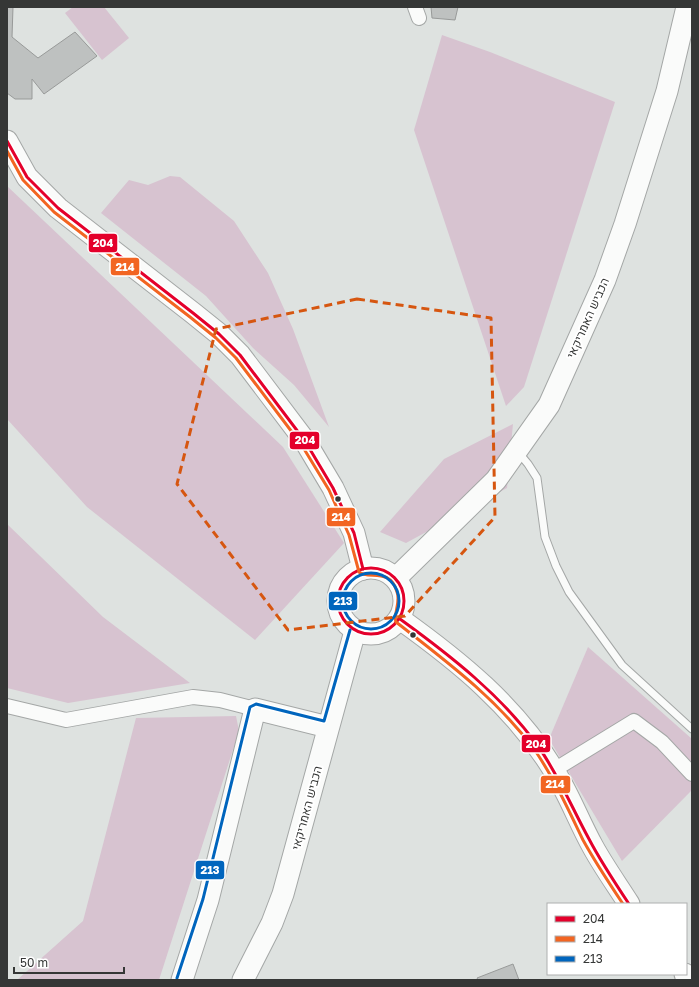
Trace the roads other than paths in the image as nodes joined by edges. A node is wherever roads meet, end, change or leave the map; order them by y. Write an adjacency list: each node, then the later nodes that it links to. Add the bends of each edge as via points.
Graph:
1 (687, 7): 3 (street, הכביש האמריקאי, via 667,91 641,180 605,280 549,405)
2 (7, 141): 4 (street, via 28,177 58,208 194,313 240,355 306,441 333,488 354,533)
3 (518, 452): 5 (street, הכביש האמריקאי, via 496,480); 11 (lane, via 537,478 545,537 569,592 622,665)
4 (363, 569): 5 (street, via 381,569); 7 (street, via 344,581 338,597 340,614 346,624)
5 (396, 578): 6 (street, via 405,598)
6 (400, 619): 7 (street, via 393,627 375,635); 12 (street, via 456,661 507,707)
7 (355, 631): 10 (street, הכביש האמריקאי)
8 (7, 706): 9 (street, via 66,720 193,697 220,700)
9 (255, 709): 10 (street); 15 (street, via 208,900)
10 (328, 727): 16 (street, הכביש האמריקאי, via 294,859 272,923)
11 (692, 729)
12 (554, 770): 13 (street, via 634,721 662,742); 14 (street, via 592,846)
13 (692, 774)
14 (628, 903)
15 (182, 980)
16 (243, 980)

